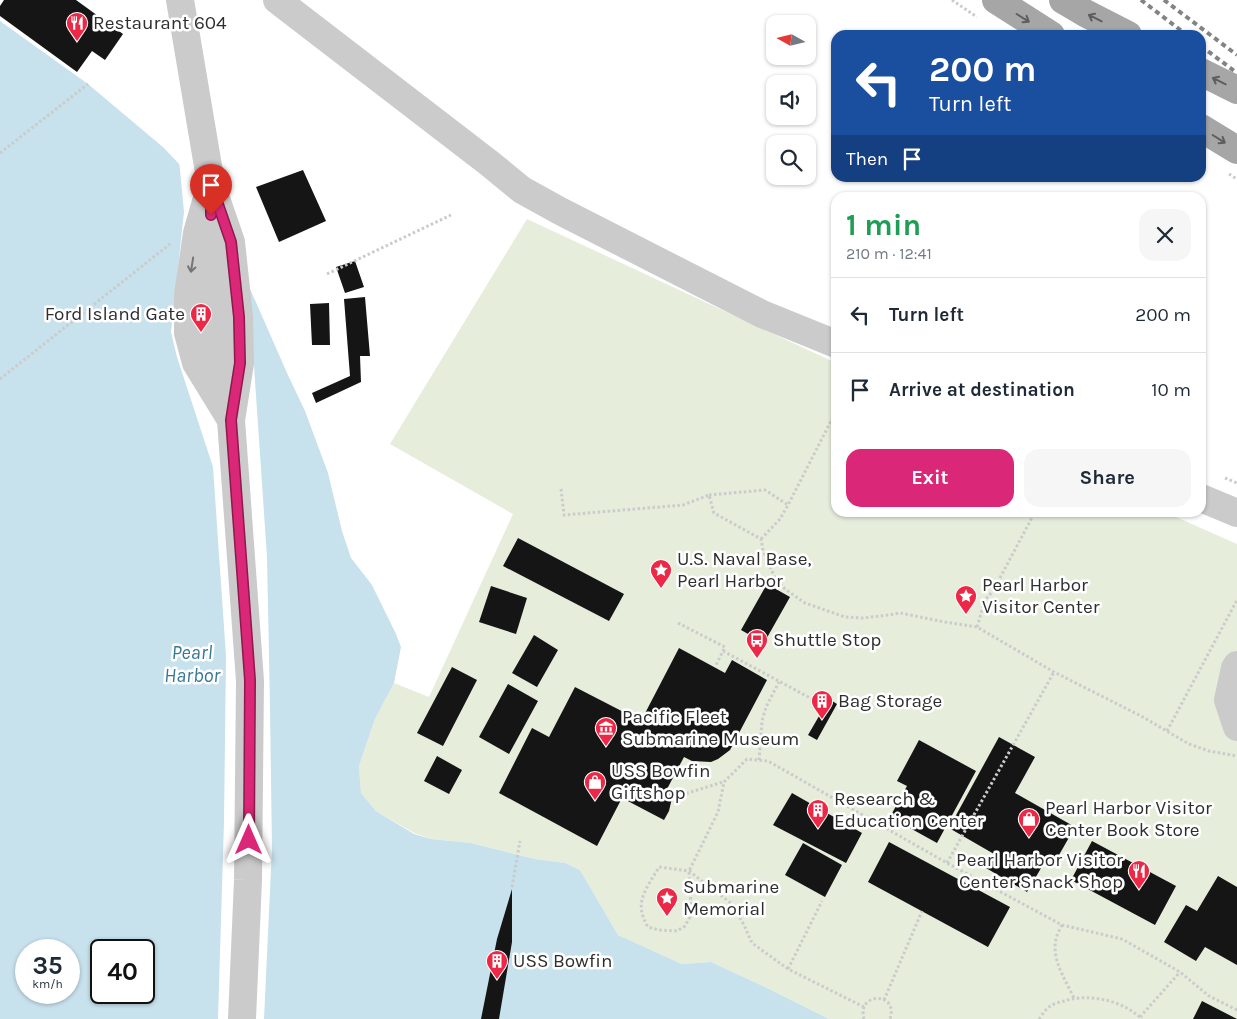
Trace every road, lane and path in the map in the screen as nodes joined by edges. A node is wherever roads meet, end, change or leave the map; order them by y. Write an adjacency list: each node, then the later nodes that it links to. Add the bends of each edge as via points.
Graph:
1 (180, 0): 13 (street)
2 (277, 0): 17 (street, via 522,190 762,314)
3 (996, 0): 5 (main road, one-way to 5)
4 (1063, 0): 6 (main road, one-way to 4)
5 (1043, 30)
6 (1118, 30)
7 (1206, 74): 9 (main road, one-way to 7)
8 (88, 84): 12 (path)
9 (1237, 90)
10 (1206, 131): 11 (main road, one-way to 11)
11 (1237, 150)
12 (0, 153)
13 (211, 184): 19 (street, via 231,242 239,317 240,363); 19 (street, one-way to 19, via 197,233 188,295 188,333 196,363)
14 (451, 215): 16 (path)
15 (145, 263): 18 (path)
16 (327, 274)
17 (831, 342)
18 (0, 379)
19 (231, 420): 59 (street, via 250,680 248,880)
20 (831, 421): 26 (path)
21 (1225, 478): 22 (path)
22 (1237, 483)
23 (561, 489): 24 (path, via 564,515 683,505)
24 (709, 495): 26 (path, via 765,490); 29 (path, via 714,513)
25 (1206, 500): 27 (street)
26 (788, 505): 29 (path)
27 (1237, 513)
28 (1031, 517): 32 (path, via 993,591 985,600)
29 (761, 539): 32 (path, via 774,576 805,604 845,617 900,613)
30 (1237, 600): 40 (path)
31 (678, 623): 33 (path, via 725,647)
32 (977, 627): 36 (path)
33 (723, 651): 35 (path); 37 (path)
34 (1237, 665): 39 (street, via 1228,700)
35 (715, 668)
36 (1054, 672): 40 (path); 46 (path)
37 (779, 682): 38 (path); 42 (path, via 762,721)
38 (825, 706)
39 (1237, 726)
40 (1167, 731): 41 (path, via 1189,744)
41 (1237, 756)
42 (758, 760): 43 (path, via 747,759); 46 (path, via 768,761)
43 (724, 782): 44 (path); 47 (path, via 718,812)
44 (672, 798)
45 (520, 841): 48 (path)
46 (946, 863): 51 (path)
47 (689, 871): 47 (path, via 658,868 642,898 641,908 648,927 678,931 685,926 692,906); 52 (path, via 732,904 752,943)
48 (512, 887)
49 (822, 901): 52 (path)
50 (922, 911): 55 (path)
51 (1062, 924): 53 (path, via 1122,939); 54 (path, via 1056,939 1056,958)
52 (788, 968): 56 (path)
53 (1180, 972): 57 (path, via 1209,996); 58 (path)
54 (1074, 998): 58 (path, via 1106,1000); 62 (path, via 1050,1006)
55 (884, 1000): 56 (path, via 870,1000); 61 (path, via 891,1007)
56 (864, 1007): 60 (path)
57 (1237, 1010)
58 (1141, 1018)
59 (242, 1019)
60 (864, 1019)
61 (890, 1019)
62 (1039, 1019)

